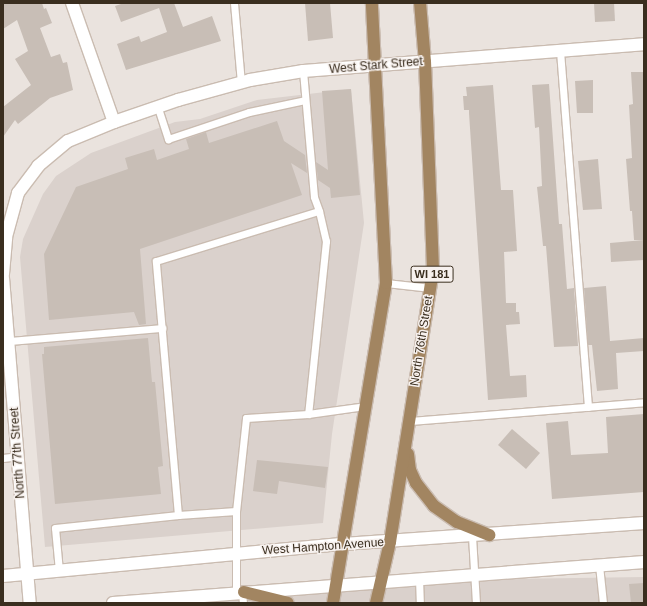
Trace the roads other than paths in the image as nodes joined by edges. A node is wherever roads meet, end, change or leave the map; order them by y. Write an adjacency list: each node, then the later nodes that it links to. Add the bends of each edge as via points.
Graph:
1 (72, 3): 13 (street)
2 (234, 3): 10 (lane)
3 (372, 3): 8 (main road)
4 (420, 3): 7 (main road, North 76th Street / WI 181)
5 (644, 44): 6 (street, West Stark Street)
6 (560, 51): 7 (street, West Stark Street); 23 (lane)
7 (425, 62): 8 (street, West Stark Street); 18 (main road, North 76th Street / WI 181, via 433,269)
8 (378, 67): 9 (street, West Stark Street); 17 (main road)
9 (304, 71): 10 (street, West Stark Street); 11 (lane)
10 (241, 83): 12 (street, West Stark Street)
11 (305, 100): 12 (lane, via 249,112 168,138); 14 (lane, via 314,197)
12 (158, 108): 13 (street, West Stark Street)
13 (114, 122): 15 (street, via 68,141 38,166 18,193 6,237)
14 (319, 211): 19 (lane, via 156,261); 24 (lane, via 326,240)
15 (3, 274)
16 (3, 278): 20 (street, North 77th Street)
17 (386, 283): 18 (lane); 22 (main road)
18 (431, 288): 25 (main road, North 76th Street / WI 181)
19 (162, 328): 20 (lane); 30 (lane)
20 (6, 341): 27 (street, North 77th Street)
21 (644, 402): 23 (lane)
22 (366, 406): 24 (lane); 35 (main road)
23 (588, 407): 25 (lane)
24 (308, 414): 29 (lane, via 246,418)
25 (410, 421): 26 (main road, North 76th Street / WI 181)
26 (407, 436): 32 (main road, via 410,470 423,493 446,516); 34 (main road, North 76th Street / WI 181)
27 (18, 456): 28 (lane); 40 (street, North 77th Street)
28 (3, 458)
29 (236, 511): 30 (lane); 36 (lane)
30 (178, 515): 39 (lane, via 56,528)
31 (644, 523): 32 (street, West Hampton Avenue)
32 (489, 535): 33 (street, West Hampton Avenue)
33 (472, 536): 34 (street, West Hampton Avenue); 41 (lane)
34 (390, 542): 35 (street, West Hampton Avenue); 44 (main road, North 76th Street / WI 181)
35 (343, 544): 36 (street, West Hampton Avenue); 45 (main road)
36 (234, 554): 39 (street, West Hampton Avenue); 46 (lane)
37 (644, 562): 38 (street)
38 (599, 565): 41 (street); 54 (lane)
39 (59, 571): 40 (street, West Hampton Avenue)
40 (27, 573): 42 (street, West Hampton Avenue); 47 (street, North 77th Street)
41 (475, 574): 43 (street); 53 (lane)
42 (3, 576)
43 (419, 578): 44 (street); 52 (lane)
44 (379, 581): 45 (street); 51 (main road, North 76th Street / WI 181)
45 (336, 584): 46 (street); 50 (main road)
46 (241, 595): 48 (street); 49 (main road)
47 (30, 603)
48 (113, 603)
49 (288, 603)
50 (333, 603)
51 (376, 603)
52 (420, 603)
53 (476, 603)
54 (603, 603)

